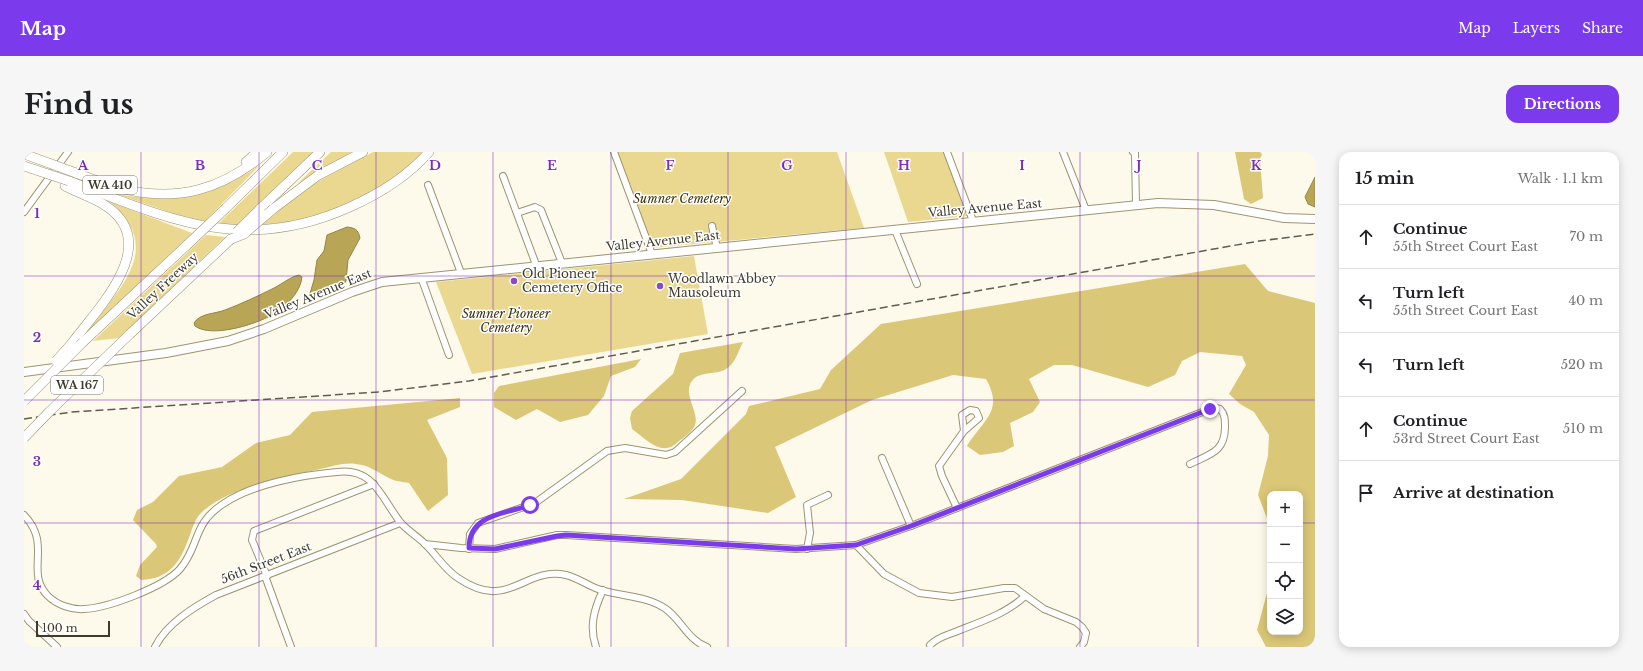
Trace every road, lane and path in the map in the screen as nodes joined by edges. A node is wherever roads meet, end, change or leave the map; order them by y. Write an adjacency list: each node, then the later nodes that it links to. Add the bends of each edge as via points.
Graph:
1 (68, 152): 20 (street)
2 (257, 152): 17 (highway, via 234,170 208,182 174,190)
3 (267, 152): 17 (highway, via 232,177 199,190 168,195)
4 (283, 152): 38 (highway, Valley Freeway / WA 167, bridge)
5 (320, 152): 26 (highway, Valley Freeway / WA 167, bridge)
6 (362, 152): 26 (highway, bridge, via 310,180 244,234)
7 (429, 152): 15 (highway, via 402,176 365,200 316,221 260,230 234,231 184,222)
8 (614, 152): 28 (street)
9 (946, 152): 23 (street)
10 (1063, 152): 19 (street)
11 (1135, 152): 18 (street)
12 (24, 154): 17 (highway, WA 410, bridge, via 121,188)
13 (24, 166): 15 (highway, bridge)
14 (503, 176): 21 (street)
15 (67, 183): 37 (highway, bridge, via 115,213 126,229 130,250 120,279 72,343)
16 (428, 185): 31 (street)
17 (145, 192)
18 (1136, 205): 19 (main road, Valley Avenue East); 22 (main road, Valley Avenue East, via 1214,205 1284,218)
19 (1086, 210): 23 (main road, Valley Avenue East)
20 (24, 212)
21 (517, 213): 29 (street, via 535,207 541,210); 30 (street, via 534,262)
22 (1315, 218)
23 (973, 221): 25 (main road, Valley Avenue East)
24 (712, 226): 27 (street)
25 (895, 230): 27 (main road, Valley Avenue East); 33 (street)
26 (231, 239): 40 (highway, Valley Freeway / WA 167, bridge)
27 (717, 248): 28 (main road, Valley Avenue East)
28 (652, 254): 29 (main road, Valley Avenue East)
29 (562, 263): 30 (main road, Valley Avenue East)
30 (533, 266): 31 (main road, Valley Avenue East)
31 (461, 273): 32 (main road, Valley Avenue East)
32 (421, 277): 34 (street); 35 (main road, Valley Avenue East, via 369,285 264,329 221,343)
33 (917, 284)
34 (449, 355)
35 (24, 372)
36 (742, 391): 51 (street, via 675,452 666,455 625,448 607,451 535,503 478,523 470,534)
37 (24, 394)
38 (24, 401)
39 (964, 431): 45 (street, via 939,466)
40 (24, 438)
41 (882, 458): 48 (street)
42 (1190, 464): 45 (street, via 1222,446 1226,419 1220,409 1210,409)
43 (374, 484): 46 (street, via 356,474 339,471 282,480 238,496 208,516 197,533 183,565 166,581 134,595 84,609 65,606 50,598 44,590 37,574 38,538 34,527); 47 (street); 53 (street, via 257,530 253,534 254,545)
44 (828, 495): 52 (street, via 807,505 810,531)
45 (957, 508): 48 (street)
46 (24, 515)
47 (400, 523): 49 (street); 53 (street, 56th Street East)
48 (911, 526): 50 (street)
49 (425, 544): 51 (street); 54 (street, via 451,573 482,590 507,590 539,576 557,574 570,576)
50 (856, 545): 52 (street); 55 (street, via 884,574 919,592 952,597 1012,588)
51 (469, 548): 52 (street, via 495,549 566,535)
52 (807, 549)
53 (266, 576): 59 (street, 56th Street East, via 230,589 198,605 174,623); 60 (street)
54 (603, 590): 61 (street, via 593,617); 62 (street, via 636,597 660,606 675,618 695,641)
55 (1026, 596): 57 (street, via 1009,609 941,636); 63 (street, via 1044,609 1082,627 1086,636)
56 (24, 614): 58 (street)
57 (930, 645)
58 (57, 647)
59 (155, 647)
60 (291, 647)
61 (596, 647)
62 (708, 647)
63 (1080, 647)

